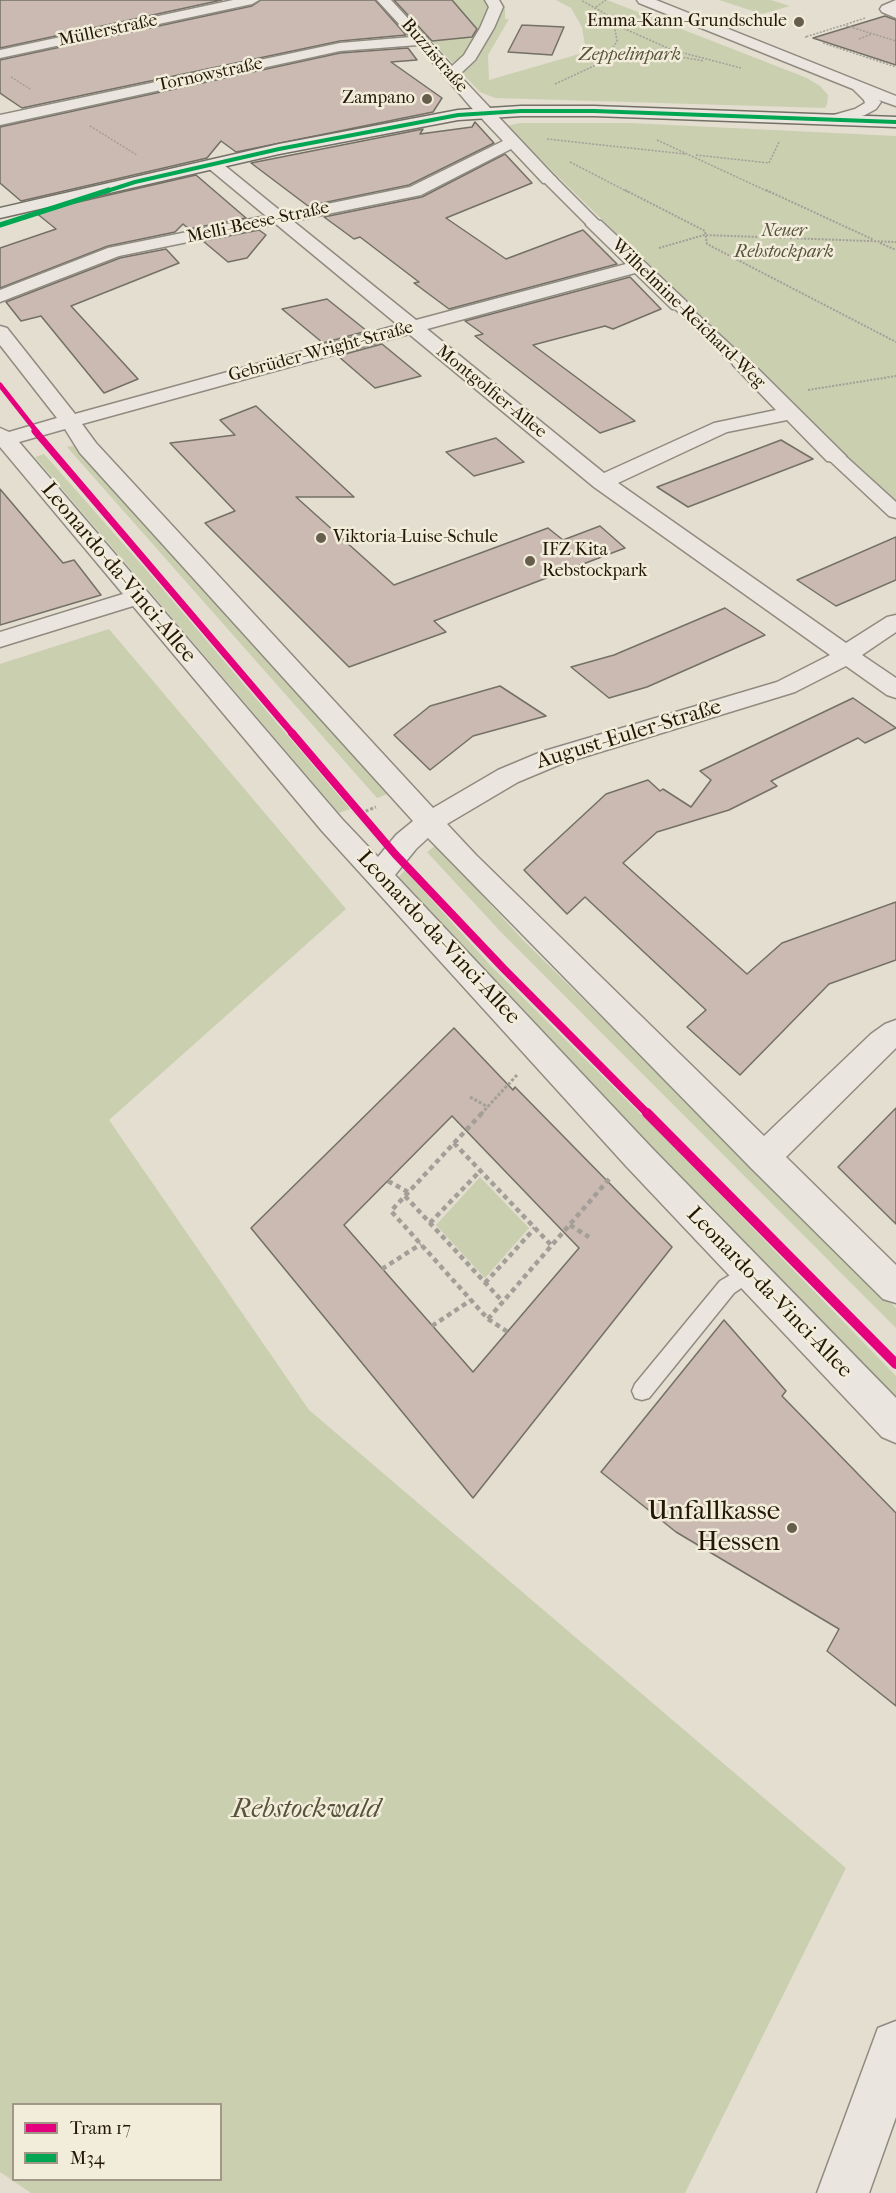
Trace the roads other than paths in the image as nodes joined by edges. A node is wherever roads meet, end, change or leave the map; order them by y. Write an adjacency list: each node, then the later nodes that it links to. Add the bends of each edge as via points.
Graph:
1 (252, 0): 8 (street, Müllerstraße)
2 (384, 0): 7 (street, Buzzistraße)
3 (492, 0): 9 (street, via 496,7 487,28 470,57)
4 (638, 2): 10 (street)
5 (896, 4): 6 (street, via 887,9)
6 (896, 14)
7 (422, 40): 9 (street, Buzzistraße); 14 (street, Tornowstraße, via 340,47)
8 (0, 54)
9 (452, 74): 12 (street, Buzzistraße)
10 (859, 87): 11 (street); 13 (street, via 870,97 871,106)
11 (896, 101)
12 (483, 112): 13 (street, via 670,112); 16 (street, Wilhelmine-Reichard-Weg); 17 (street, via 388,127)
13 (835, 119): 15 (street)
14 (0, 120)
15 (896, 122)
16 (512, 142): 18 (street, Wilhelmine-Reichard-Weg); 21 (street, Melli-Beese-Straße, via 415,191)
17 (213, 164): 19 (street); 21 (street, Montgolfier-Allee)
18 (549, 179): 23 (street, Wilhelmine-Reichard-Weg)
19 (135, 182): 20 (street); 22 (street)
20 (0, 213)
21 (282, 218): 25 (street, Melli-Beese-Straße, via 114,252); 27 (street, Montgolfier-Allee)
22 (0, 225)
23 (595, 225): 24 (street, Wilhelmine-Reichard-Weg)
24 (634, 262): 26 (street, Wilhelmine-Reichard-Weg); 27 (street, Gebrüder-Wright-Straße)
25 (0, 296)
26 (679, 305): 29 (street, Wilhelmine-Reichard-Weg)
27 (412, 327): 31 (street, Gebrüder-Wright-Straße); 34 (street, Montgolfier-Allee)
28 (0, 332): 31 (street)
29 (743, 365): 30 (street, Wilhelmine-Reichard-Weg)
30 (791, 413): 33 (street, Wilhelmine-Reichard-Weg); 34 (street, via 721,427)
31 (72, 423): 32 (street, Gebrüder-Wright-Straße); 41 (street, via 88,448)
32 (2, 438): 36 (street, Leonardo-da-Vinci-Allee)
33 (835, 456): 35 (street, Wilhelmine-Reichard-Weg)
34 (602, 482): 39 (street, Montgolfier-Allee)
35 (896, 512)
36 (138, 597): 38 (street); 42 (street, Leonardo-da-Vinci-Allee)
37 (896, 622): 39 (street, August-Euler-Straße)
38 (0, 640)
39 (846, 656): 40 (street, Montgolfier-Allee); 41 (street, August-Euler-Straße, via 786,687 534,765)
40 (896, 690)
41 (430, 822): 42 (street, August-Euler-Straße, via 406,842); 44 (street)
42 (379, 874): 45 (street, Leonardo-da-Vinci-Allee)
43 (896, 1032): 44 (street)
44 (764, 1158): 46 (street)
45 (749, 1272): 47 (lane, via 727,1287); 48 (street, Leonardo-da-Vinci-Allee)
46 (896, 1288)
47 (642, 1391)
48 (896, 1425)
49 (896, 2046): 50 (street)
50 (843, 2193)

